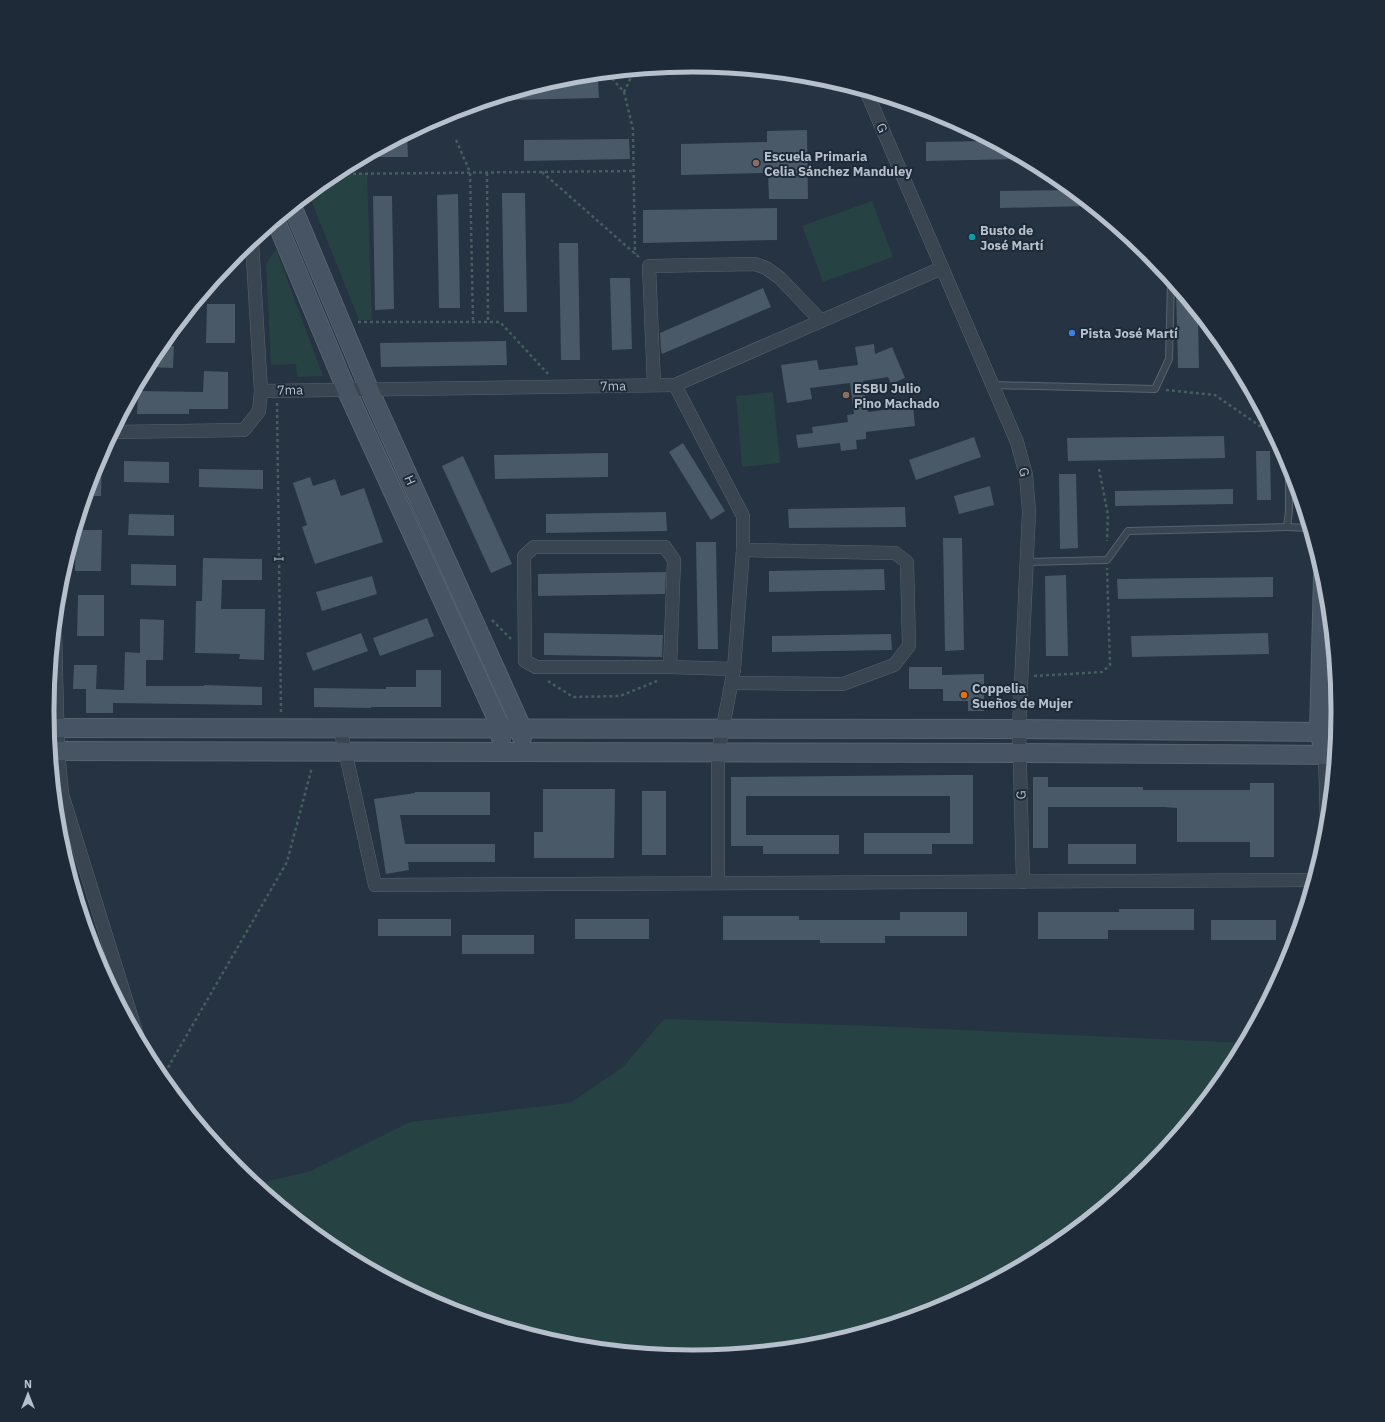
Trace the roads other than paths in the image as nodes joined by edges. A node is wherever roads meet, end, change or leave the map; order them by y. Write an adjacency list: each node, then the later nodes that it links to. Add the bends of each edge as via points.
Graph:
1 (869, 97): 5 (street, G)
2 (294, 213): 12 (street, H)
3 (278, 226): 11 (street, H)
4 (252, 249): 13 (street)
5 (942, 268): 7 (street, 7ma); 8 (street, G)
6 (1171, 288): 8 (lane, via 1169,358 1154,389)
7 (821, 321): 9 (street, 7ma); 10 (street, via 780,278 755,264 649,266)
8 (992, 384): 19 (street, G, via 1017,442 1026,475 1029,511)
9 (675, 385): 10 (street, 7ma); 18 (street, via 743,516)
10 (654, 386): 12 (street, 7ma)
11 (346, 389): 12 (street, 7ma); 13 (street, 7ma); 27 (street, H)
12 (369, 389): 28 (street, H)
13 (261, 391): 14 (street, via 259,411 244,430)
14 (119, 432)
15 (1289, 485): 16 (lane)
16 (1288, 527): 17 (lane); 19 (lane, via 1128,531 1107,560)
17 (1304, 528)
18 (744, 550): 23 (street); 24 (street, via 895,553 907,562 909,646 894,665 843,684)
19 (1027, 562): 30 (street, G)
20 (1325, 622): 31 (street)
21 (56, 662): 25 (street)
22 (670, 667): 22 (street, via 674,560 665,547 534,547 524,556 525,661 536,667); 23 (street)
23 (734, 668): 24 (street)
24 (732, 683): 29 (street)
25 (57, 728): 26 (street); 32 (street)
26 (340, 728): 27 (street); 33 (street)
27 (501, 728): 28 (street); 34 (street, H)
28 (522, 728): 29 (street); 35 (street, H)
29 (723, 728): 30 (street); 36 (street)
30 (1019, 729): 31 (street); 37 (street, G)
31 (1330, 733): 38 (street)
32 (58, 751): 33 (street); 43 (street, via 62,794)
33 (345, 751): 34 (street); 42 (street, via 375,885)
34 (502, 751): 35 (street)
35 (522, 751): 36 (street)
36 (718, 752): 37 (street); 42 (street)
37 (1020, 753): 38 (street); 41 (street, G)
38 (1329, 755): 39 (street)
39 (1329, 767)
40 (1308, 880): 41 (street)
41 (1023, 882): 42 (street)
42 (718, 883)
43 (130, 1011)

